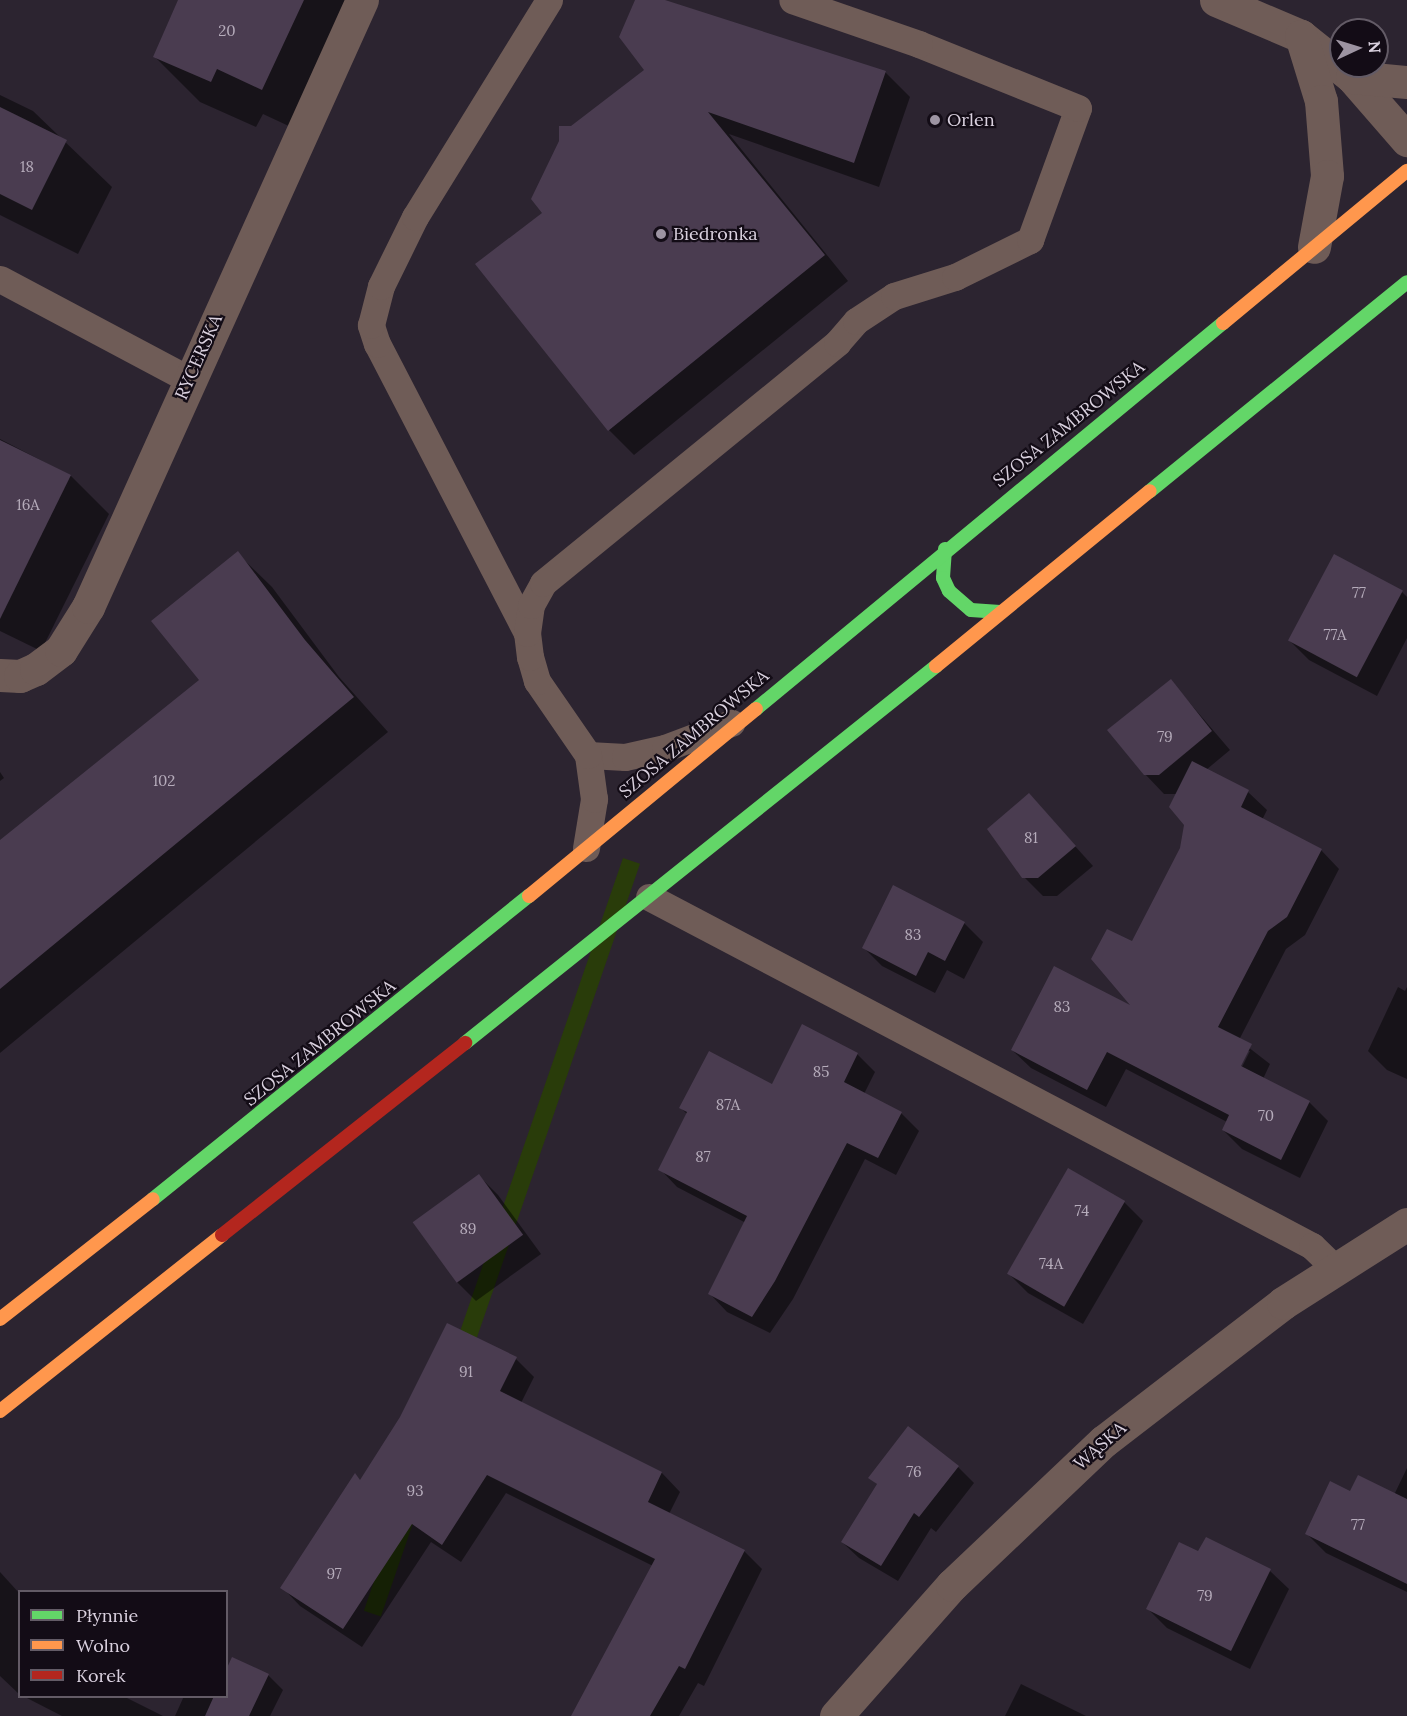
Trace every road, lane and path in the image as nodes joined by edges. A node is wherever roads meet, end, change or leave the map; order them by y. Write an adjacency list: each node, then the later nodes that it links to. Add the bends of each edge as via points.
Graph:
1 (362, 0): 15 (street, RYCERSKA)
2 (549, 0): 18 (lane, via 415,217 381,285 371,325 376,344)
3 (792, 0): 18 (lane, via 919,44 1078,108 1030,240 955,277 894,296 856,321 837,343 543,583 531,605)
4 (1216, 0): 5 (street)
5 (1301, 36): 6 (street); 12 (street, via 1321,101 1327,176)
6 (1329, 58)
7 (1354, 78): 10 (street)
8 (1366, 78): 9 (street)
9 (1407, 81)
10 (1407, 140)
11 (1407, 171): 12 (main road, SZOSA ZAMBROWSKA)
12 (1314, 247): 16 (main road, SZOSA ZAMBROWSKA)
13 (0, 279): 15 (lane)
14 (1407, 282): 17 (main road)
15 (188, 379): 19 (street, RYCERSKA, via 83,615 61,650 20,676)
16 (945, 549): 17 (main road, via 943,578 949,591 971,610); 20 (main road, SZOSA ZAMBROWSKA)
17 (1000, 612): 23 (main road)
18 (527, 633): 21 (lane, via 537,681)
19 (0, 675)
20 (739, 720): 21 (lane, via 665,748 625,757); 22 (main road, SZOSA ZAMBROWSKA)
21 (588, 755): 22 (lane, via 594,799)
22 (586, 848): 26 (main road, SZOSA ZAMBROWSKA, via 355,1040)
23 (649, 897): 25 (lane, via 1312,1246); 27 (main road)
24 (1407, 1224): 25 (street, WĄSKA)
25 (1334, 1267): 28 (street, WĄSKA, via 1163,1393 1095,1449 952,1585)
26 (0, 1319)
27 (0, 1411)
28 (836, 1716)

